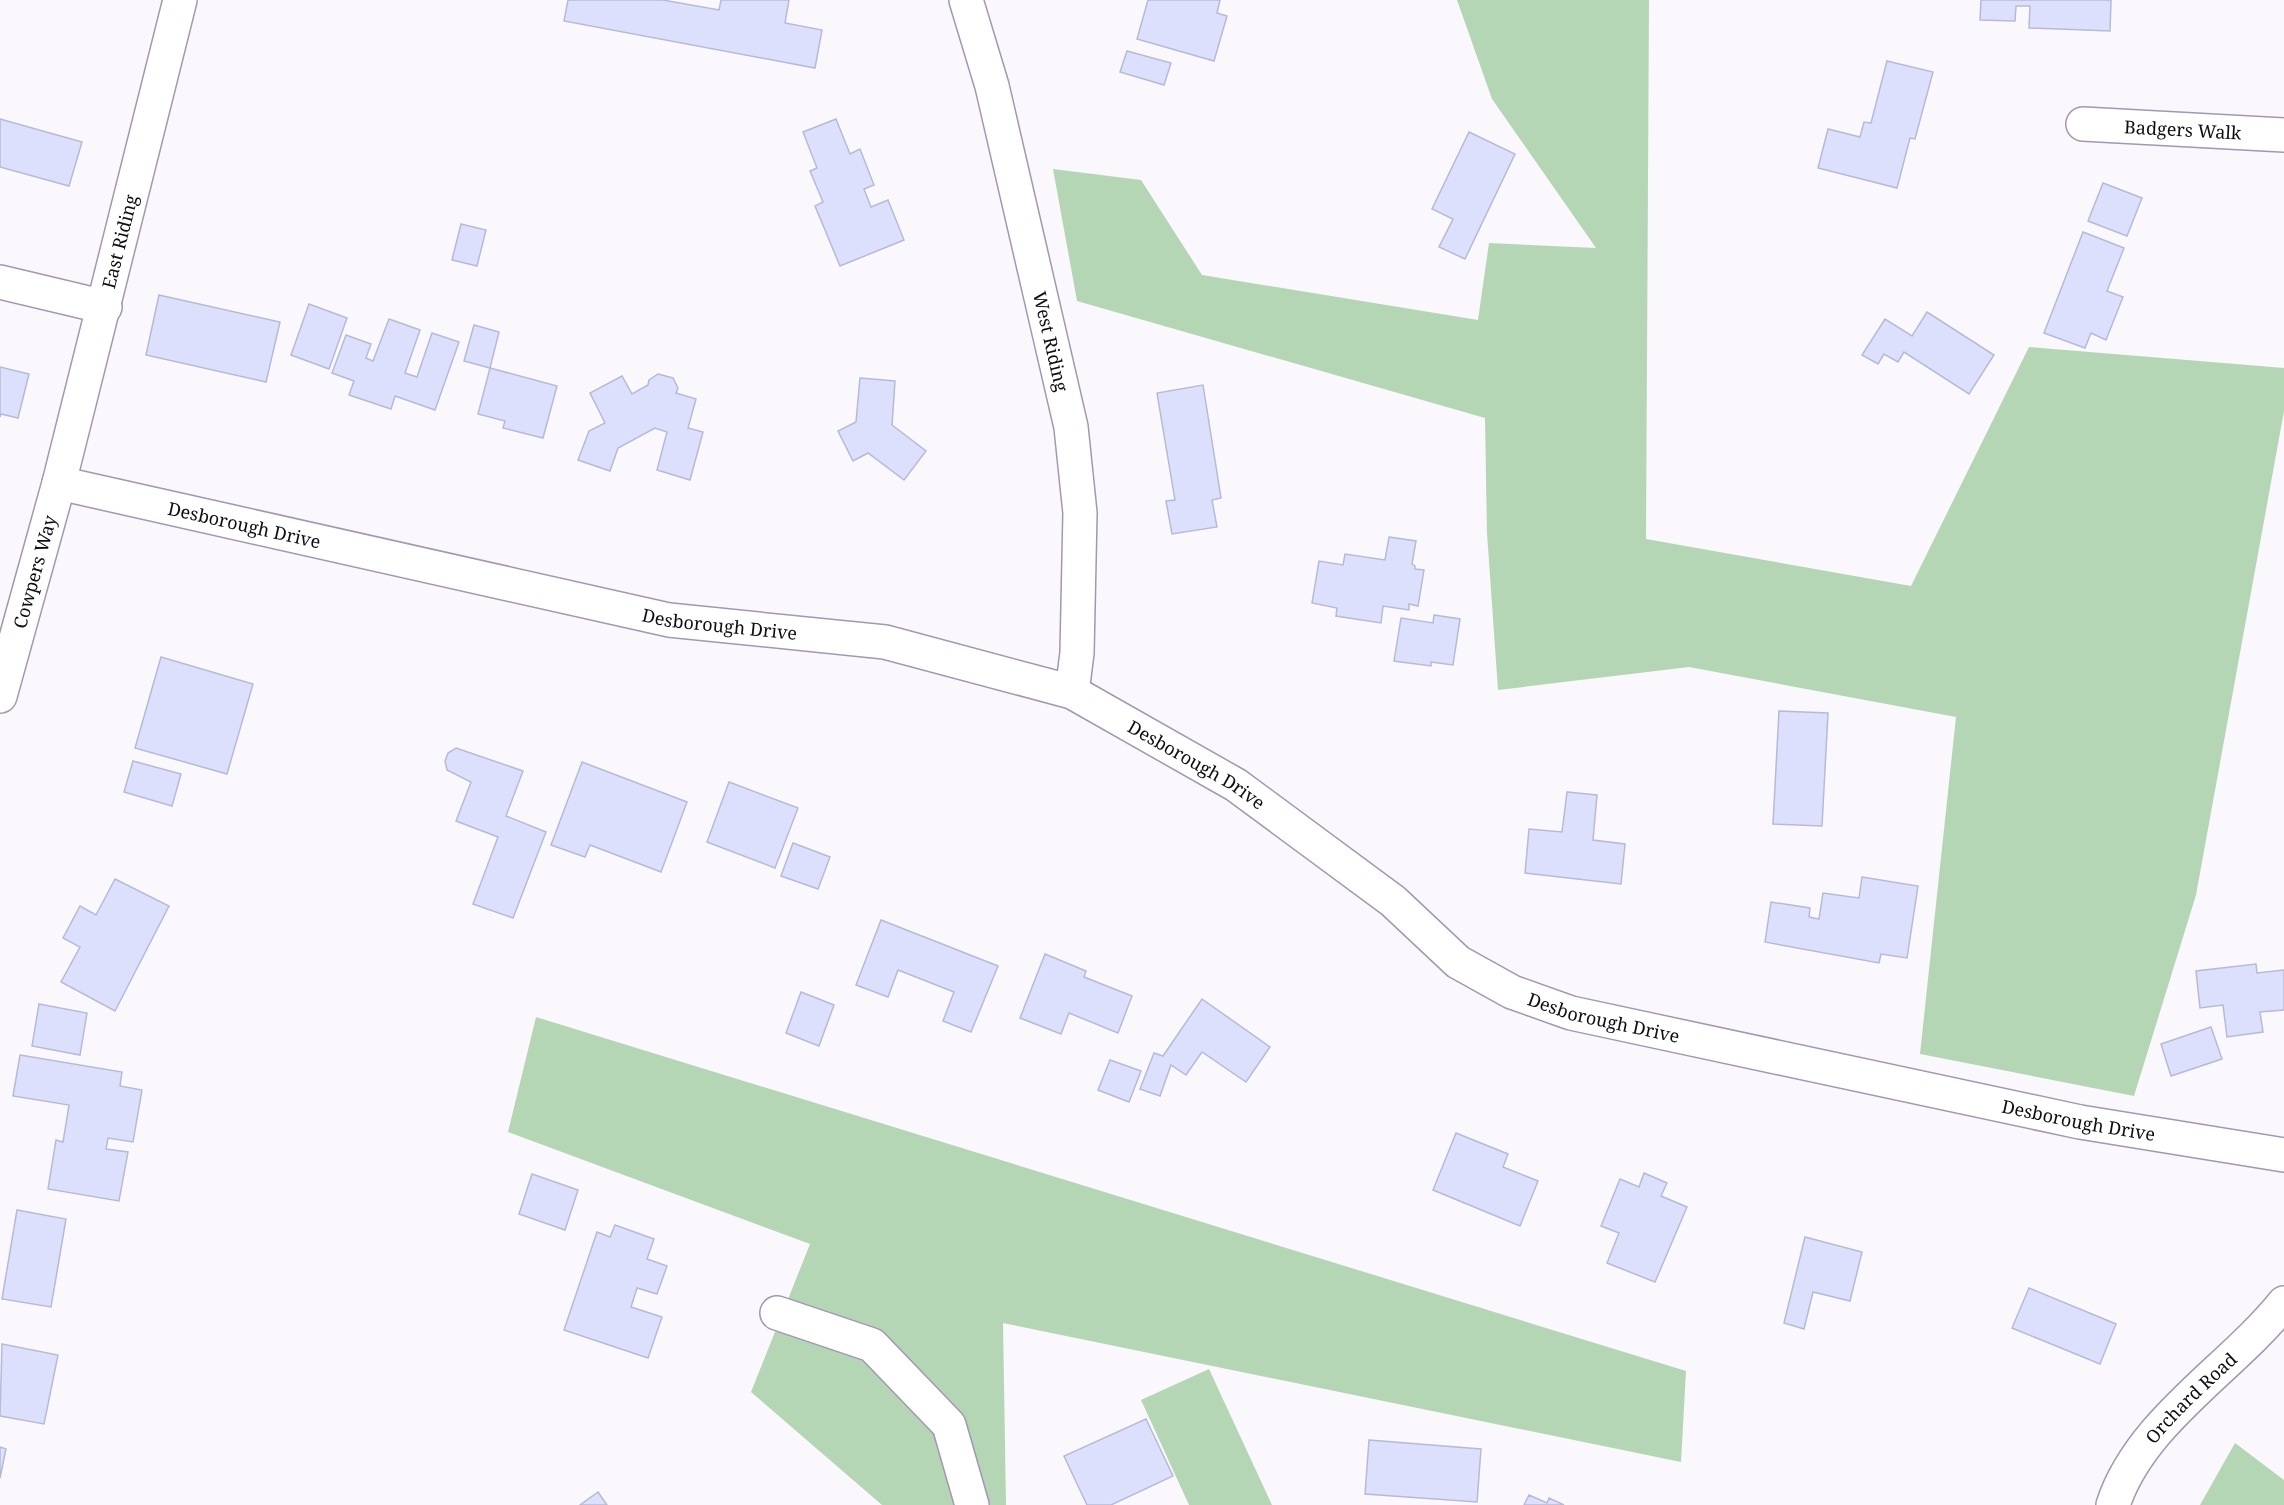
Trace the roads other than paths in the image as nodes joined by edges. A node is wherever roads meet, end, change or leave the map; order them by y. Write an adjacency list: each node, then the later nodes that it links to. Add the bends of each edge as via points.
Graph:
1 (180, 0): 6 (street, East Riding)
2 (966, 0): 8 (street, West Riding, via 992,86 1071,427 1080,513 1077,653)
3 (2082, 124): 4 (street, Badgers Walk)
4 (2284, 135)
5 (0, 282): 6 (street)
6 (105, 307): 7 (street, East Riding)
7 (59, 483): 8 (street, Desborough Drive, via 669,620 885,642); 9 (street, Cowpers Way)
8 (1072, 692): 10 (street, Desborough Drive, via 1236,785 1393,901 1458,962 1512,992 1571,1012 2080,1122)
9 (0, 696)
10 (2284, 1155)
11 (2284, 1303): 14 (street, Orchard Road, via 2259,1334 2154,1432 2121,1482)
12 (777, 1313): 13 (street, via 872,1345 949,1425)
13 (972, 1505)
14 (2113, 1505)

